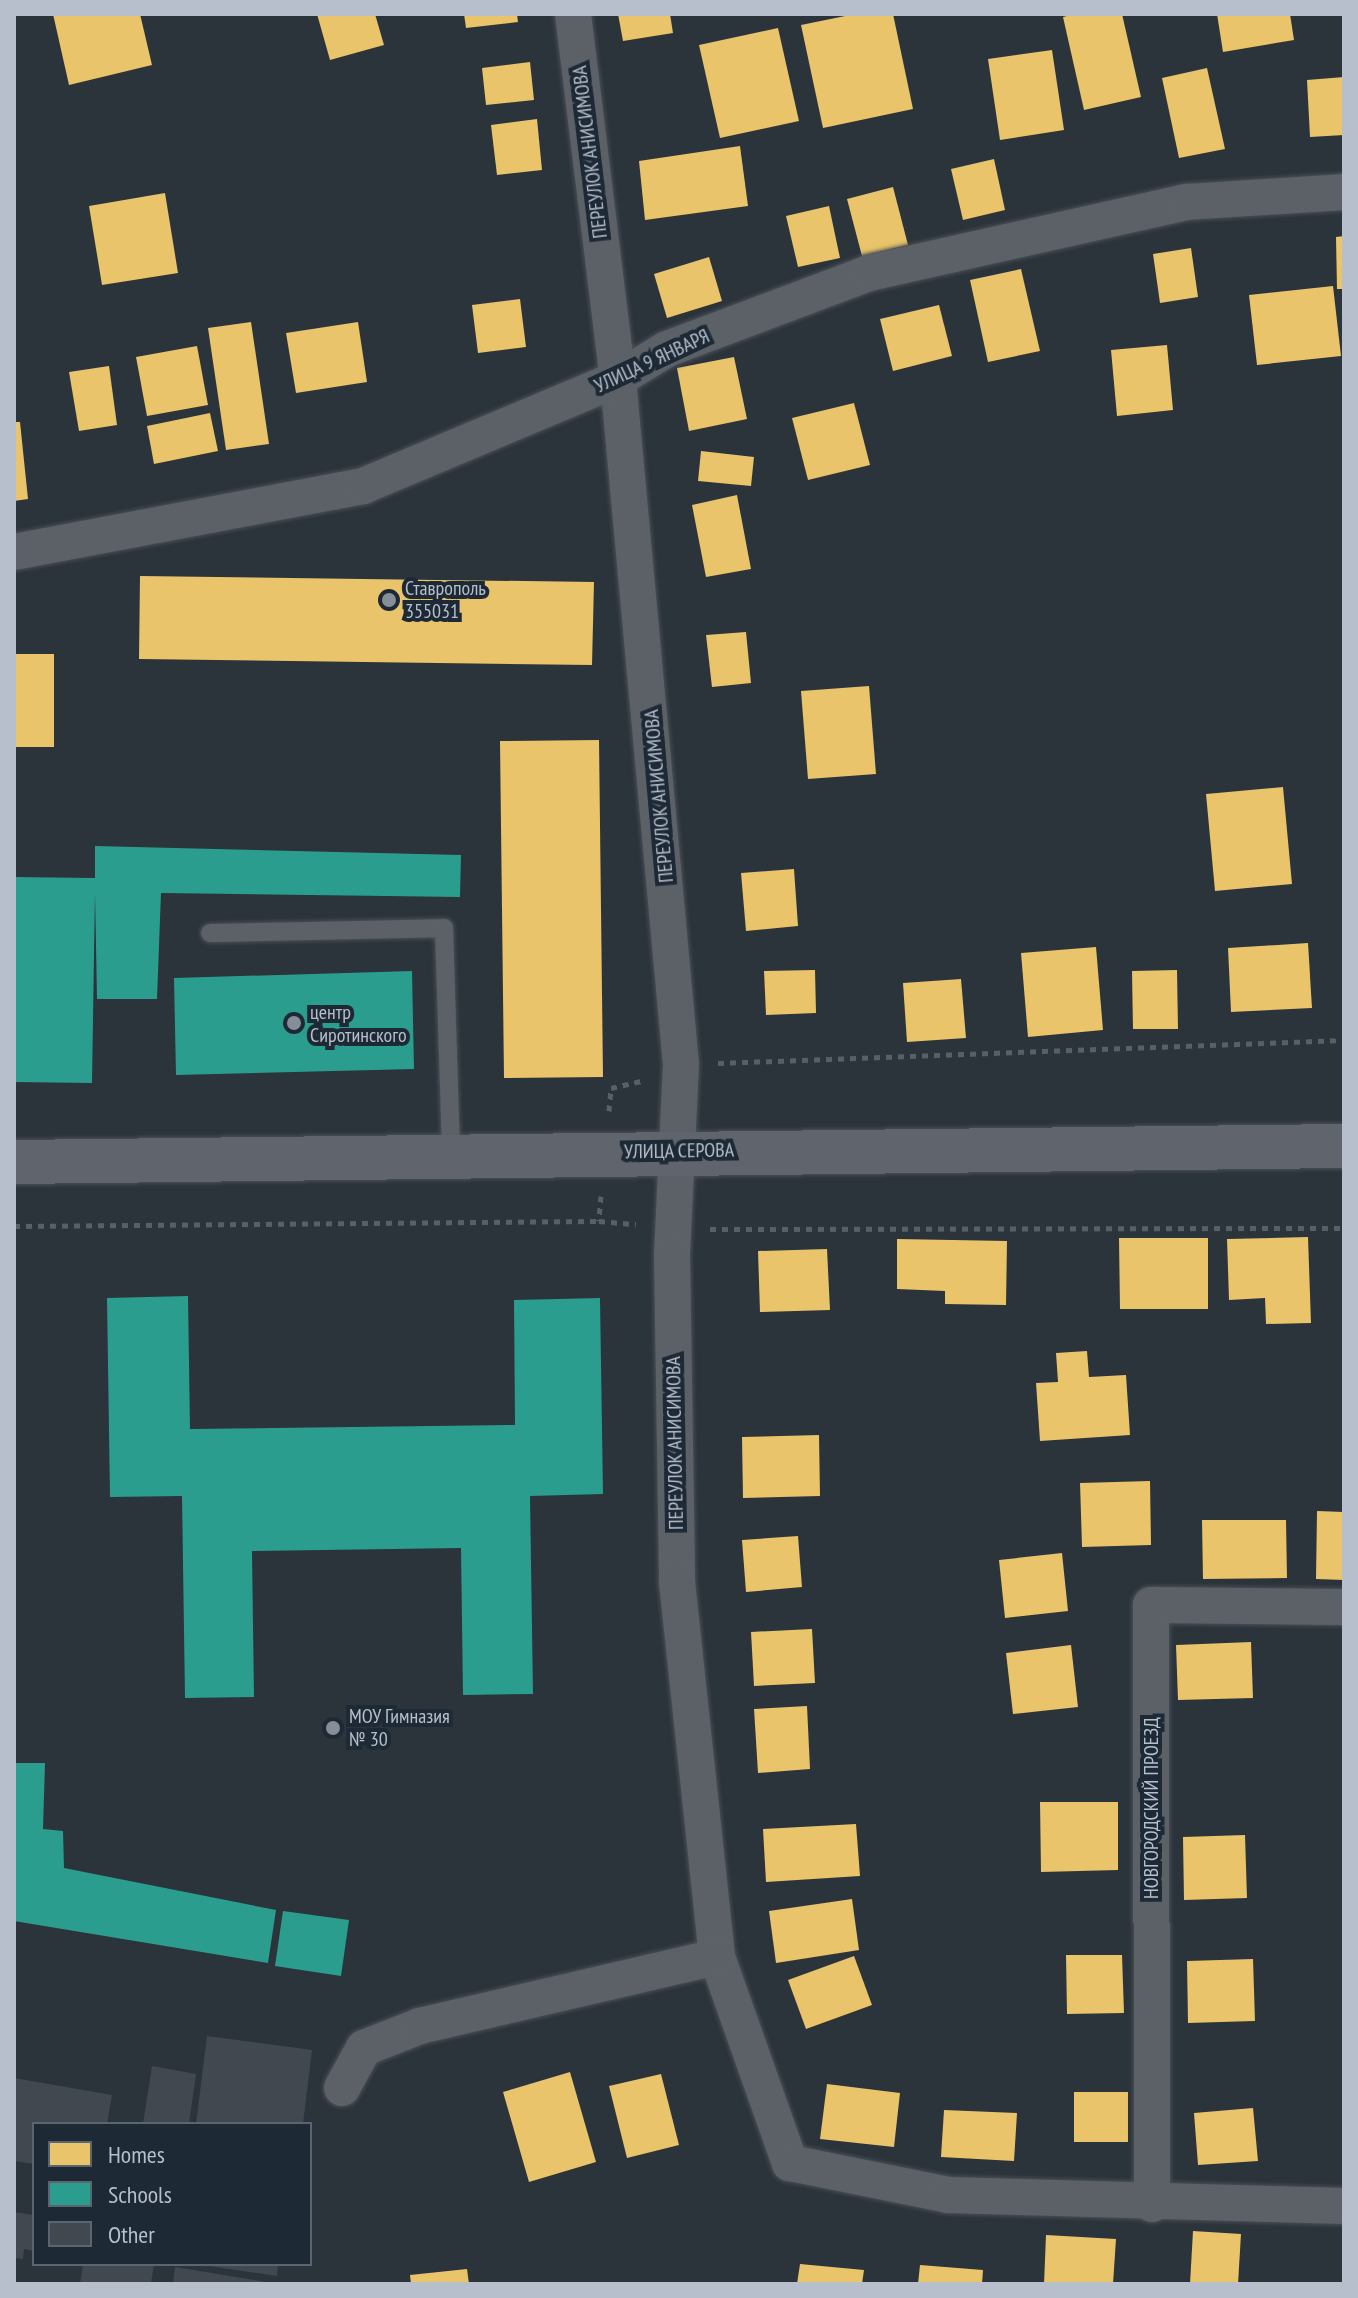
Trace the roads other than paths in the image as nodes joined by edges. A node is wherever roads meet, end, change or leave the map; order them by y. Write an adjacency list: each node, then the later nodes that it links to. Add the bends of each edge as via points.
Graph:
1 (573, 14): 3 (street, ПЕРЕУЛОК АНИСИМОВА)
2 (1344, 192): 3 (street, УЛИЦА 9 ЯНВАРЯ, via 1186,202 869,273 667,349)
3 (618, 379): 4 (street, УЛИЦА 9 ЯНВАРЯ, via 363,486); 7 (street, ПЕРЕУЛОК АНИСИМОВА, via 680,1049)
4 (14, 552)
5 (210, 933): 8 (lane, via 444,928)
6 (1344, 1146): 7 (main road, УЛИЦА СЕРОВА)
7 (678, 1151): 8 (main road, УЛИЦА СЕРОВА); 11 (street, ПЕРЕУЛОК АНИСИМОВА, via 672,1255 677,1582)
8 (451, 1155): 9 (main road, УЛИЦА СЕРОВА)
9 (14, 1162)
10 (1344, 1607): 13 (street, НОВГОРОДСКИЙ ПРОЕЗД, via 1151,1605)
11 (717, 1957): 12 (street, via 420,2026 364,2048); 13 (street, ПЕРЕУЛОК АНИСИМОВА, via 790,2163 948,2195)
12 (342, 2088)
13 (1152, 2204): 14 (street)
14 (1344, 2206)

